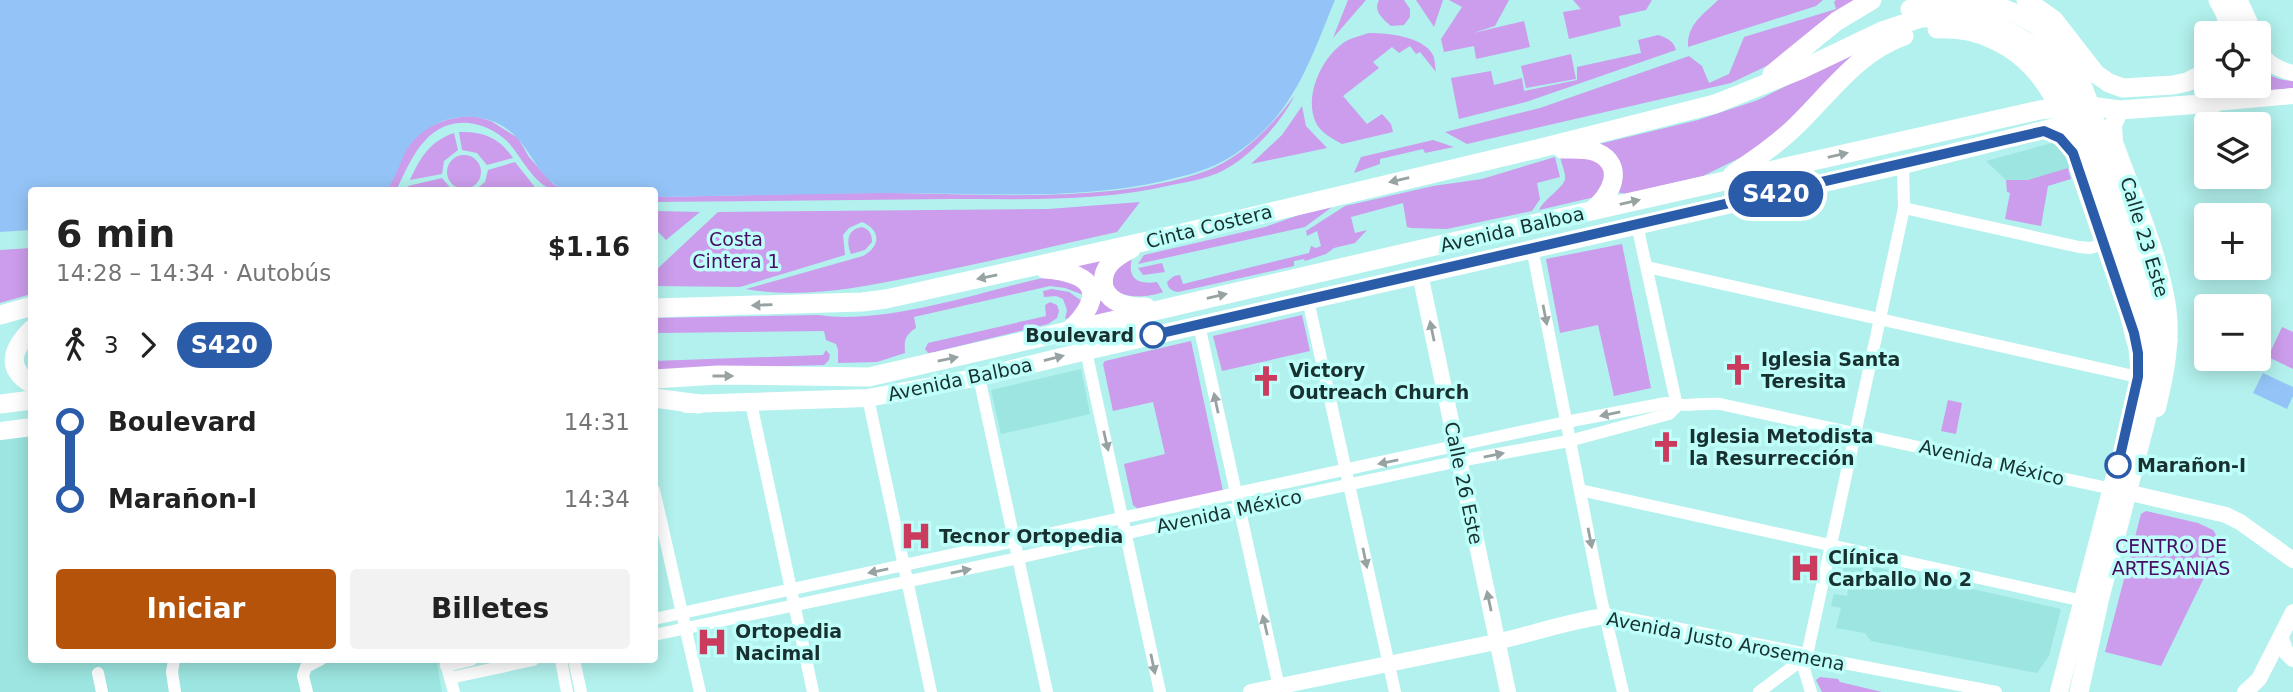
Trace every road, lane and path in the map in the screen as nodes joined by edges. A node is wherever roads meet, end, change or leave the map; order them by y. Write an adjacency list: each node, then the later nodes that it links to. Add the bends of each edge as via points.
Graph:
1 (1872, 0): 14 (highway, Cinta Costera, via 1837,21)
2 (1957, 0): 10 (highway, via 1924,4 1893,16)
3 (1968, 0): 43 (highway, via 2003,8 2038,27 2077,74)
4 (2026, 0): 13 (highway, via 2054,20 2096,74 2109,83 2123,88 2173,85)
5 (2218, 0): 7 (highway)
6 (2238, 0): 8 (highway)
7 (2227, 21)
8 (2246, 21)
9 (1917, 25): 10 (highway, via 1882,31); 24 (highway, via 1866,56 1778,142); 119 (highway, via 1984,35 2006,45 2040,73 2061,111 2138,336 2141,379 2137,402); 120 (highway, via 1941,15 1988,22 2023,39 2051,64 2074,107 2151,336 2155,360 2151,401 2100,597)
10 (1853, 44): 14 (highway, Cinta Costera)
11 (2271, 64): 12 (street)
12 (2293, 73)
13 (2194, 78)
14 (1754, 89): 22 (highway, Cinta Costera, via 1715,104)
15 (2293, 96): 17 (street, Avenida Balboa)
16 (2220, 98): 17 (highway)
17 (2215, 103): 18 (highway, Avenida Balboa)
18 (2120, 110): 19 (main road, Avenida Balboa); 20 (main road, via 2113,125); 24 (highway, Avenida Balboa, one-way to 18, via 2040,110 2082,105)
19 (2044, 131): 21 (main road); 23 (main road, Avenida Balboa)
20 (2114, 142): 21 (main road, via 2103,135 2088,135); 43 (main road, Calle 23 Este, via 2156,261 2167,308)
21 (2070, 148): 29 (main road, Calle 23 Este)
22 (1537, 149): 26 (highway, via 1594,151 1609,162 1614,182); 28 (highway, Cinta Costera, one-way to 28)
23 (1903, 165): 25 (street); 27 (main road, Avenida Balboa)
24 (1724, 181): 26 (highway, Avenida Balboa, one-way to 24)
25 (1904, 208): 29 (street, via 2079,247); 39 (street)
26 (1590, 212): 36 (highway, Avenida Balboa, one-way to 26)
27 (1637, 225): 30 (main road, Avenida Balboa); 31 (street)
28 (1145, 242): 32 (highway, Cinta Costera); 36 (highway, via 1108,264 1102,276 1104,288 1122,305)
29 (2105, 244): 46 (main road, Calle 23 Este, via 2134,333)
30 (1532, 248): 33 (main road, Avenida Balboa); 57 (street, one-way to 57)
31 (1647, 268): 39 (street); 56 (street)
32 (1025, 269): 37 (highway, Cinta Costera, one-way to 37, via 862,302); 41 (highway, via 1072,273 1090,288 1091,305)
33 (1420, 274): 34 (main road, Avenida Balboa); 62 (street, Calle 26 Este, one-way to 33)
34 (1308, 300): 40 (main road, Avenida Balboa); 63 (street)
35 (28, 307): 38 (highway)
36 (1168, 307): 41 (highway, Avenida Balboa); 44 (highway)
37 (658, 308)
38 (0, 315)
39 (1880, 320): 46 (street); 60 (street)
40 (1199, 325): 44 (main road, Avenida Balboa); 68 (street, one-way to 40)
41 (1068, 332): 47 (highway, Avenida Balboa, one-way to 41, via 869,377)
42 (28, 334): 48 (highway, via 13,360)
43 (2168, 340): 67 (main road, Calle 23 Este, via 2164,376)
44 (1086, 351): 45 (main road, Avenida Balboa, one-way to 44); 70 (street, one-way to 70)
45 (979, 377): 49 (main road, Avenida Balboa); 72 (street)
46 (2138, 377): 65 (main road, Calle 23 Este)
47 (658, 379)
48 (28, 381)
49 (868, 398): 52 (main road, Avenida Balboa); 76 (street)
50 (658, 399): 54 (highway)
51 (28, 400): 53 (highway)
52 (751, 403): 54 (main road, Avenida Balboa); 78 (street)
53 (0, 404)
54 (699, 404): 55 (main road, Avenida Balboa)
55 (658, 405)
56 (1677, 406): 57 (street, Avenida México, one-way to 57, via 1666,403); 60 (street, Avenida México, via 1720,404); 61 (street, Avenida México, via 1669,414)
57 (1566, 422): 61 (street); 62 (street, Avenida México)
58 (28, 428): 59 (main road)
59 (0, 431)
60 (1856, 432): 65 (street, Avenida México); 73 (street)
61 (1569, 441): 62 (street, Avenida México, one-way to 61); 66 (street)
62 (1457, 454): 63 (street, Avenida México, one-way to 63); 64 (street, Avenida México); 88 (street, Calle 26 Este, one-way to 62)
63 (1347, 471): 64 (street); 68 (street, Avenida México)
64 (1349, 485): 68 (street, Avenida México); 96 (street, one-way to 96)
65 (2112, 489): 67 (street, Avenida México); 79 (main road, Calle 23 Este)
66 (1580, 490): 73 (street); 83 (street, one-way to 83)
67 (2134, 494): 75 (street, Avenida México, via 2227,515); 120 (main road, Calle 23 Este)
68 (1237, 501): 70 (street, Avenida México); 71 (street, Avenida México); 99 (street, one-way to 68)
69 (658, 509): 82 (street)
70 (1123, 519): 71 (street); 72 (street, Avenida México)
71 (1125, 534): 74 (street, Avenida México); 110 (street, one-way to 110)
72 (1014, 543): 74 (street); 76 (street, Avenida México)
73 (1831, 547): 79 (street); 89 (street)
74 (1018, 558): 77 (street, Avenida México, one-way to 74); 109 (street)
75 (2293, 560)
76 (903, 565): 77 (street); 78 (street, Avenida México, one-way to 78)
77 (906, 582): 80 (street, Avenida México); 108 (street)
78 (792, 589): 80 (street); 82 (street, Avenida México)
79 (2083, 601): 118 (main road, Calle 23 Este)
80 (794, 604): 85 (street, Avenida México); 107 (street)
81 (2293, 612): 87 (street)
82 (682, 614): 84 (street, Avenida México); 85 (street)
83 (1606, 617): 88 (street, Avenida Justo Arosemena); 89 (street, Avenida Justo Arosemena); 114 (street)
84 (658, 618)
85 (686, 629): 86 (street, Avenida México); 106 (street)
86 (658, 634)
87 (2281, 639): 90 (street); 121 (street, via 2259,679)
88 (1498, 642): 96 (street, Avenida Justo Arosemena); 113 (street, Calle 26 Este)
89 (1807, 656): 115 (street); 116 (street, via 1804,669); 117 (street, Avenida Justo Arosemena)
90 (2293, 659)
91 (174, 663): 101 (street)
92 (314, 663): 102 (street, via 306,667 303,676)
93 (501, 663): 97 (street)
94 (562, 663): 104 (street)
95 (575, 663): 105 (street)
96 (1389, 665): 99 (street, Avenida Justo Arosemena); 112 (street)
97 (447, 668): 103 (street)
98 (97, 673): 100 (street)
99 (1279, 689): 111 (street, Avenida Justo Arosemena)
100 (102, 692)
101 (175, 692)
102 (307, 692)
103 (454, 692)
104 (567, 692)
105 (581, 692)
106 (700, 692)
107 (813, 692)
108 (931, 692)
109 (1047, 692)
110 (1160, 692)
111 (1251, 692)
112 (1395, 692)
113 (1508, 692)
114 (1623, 692)
115 (1759, 692)
116 (1811, 692)
117 (1996, 692)
118 (2059, 692)
119 (2066, 692)
120 (2081, 692)
121 (2245, 692)

